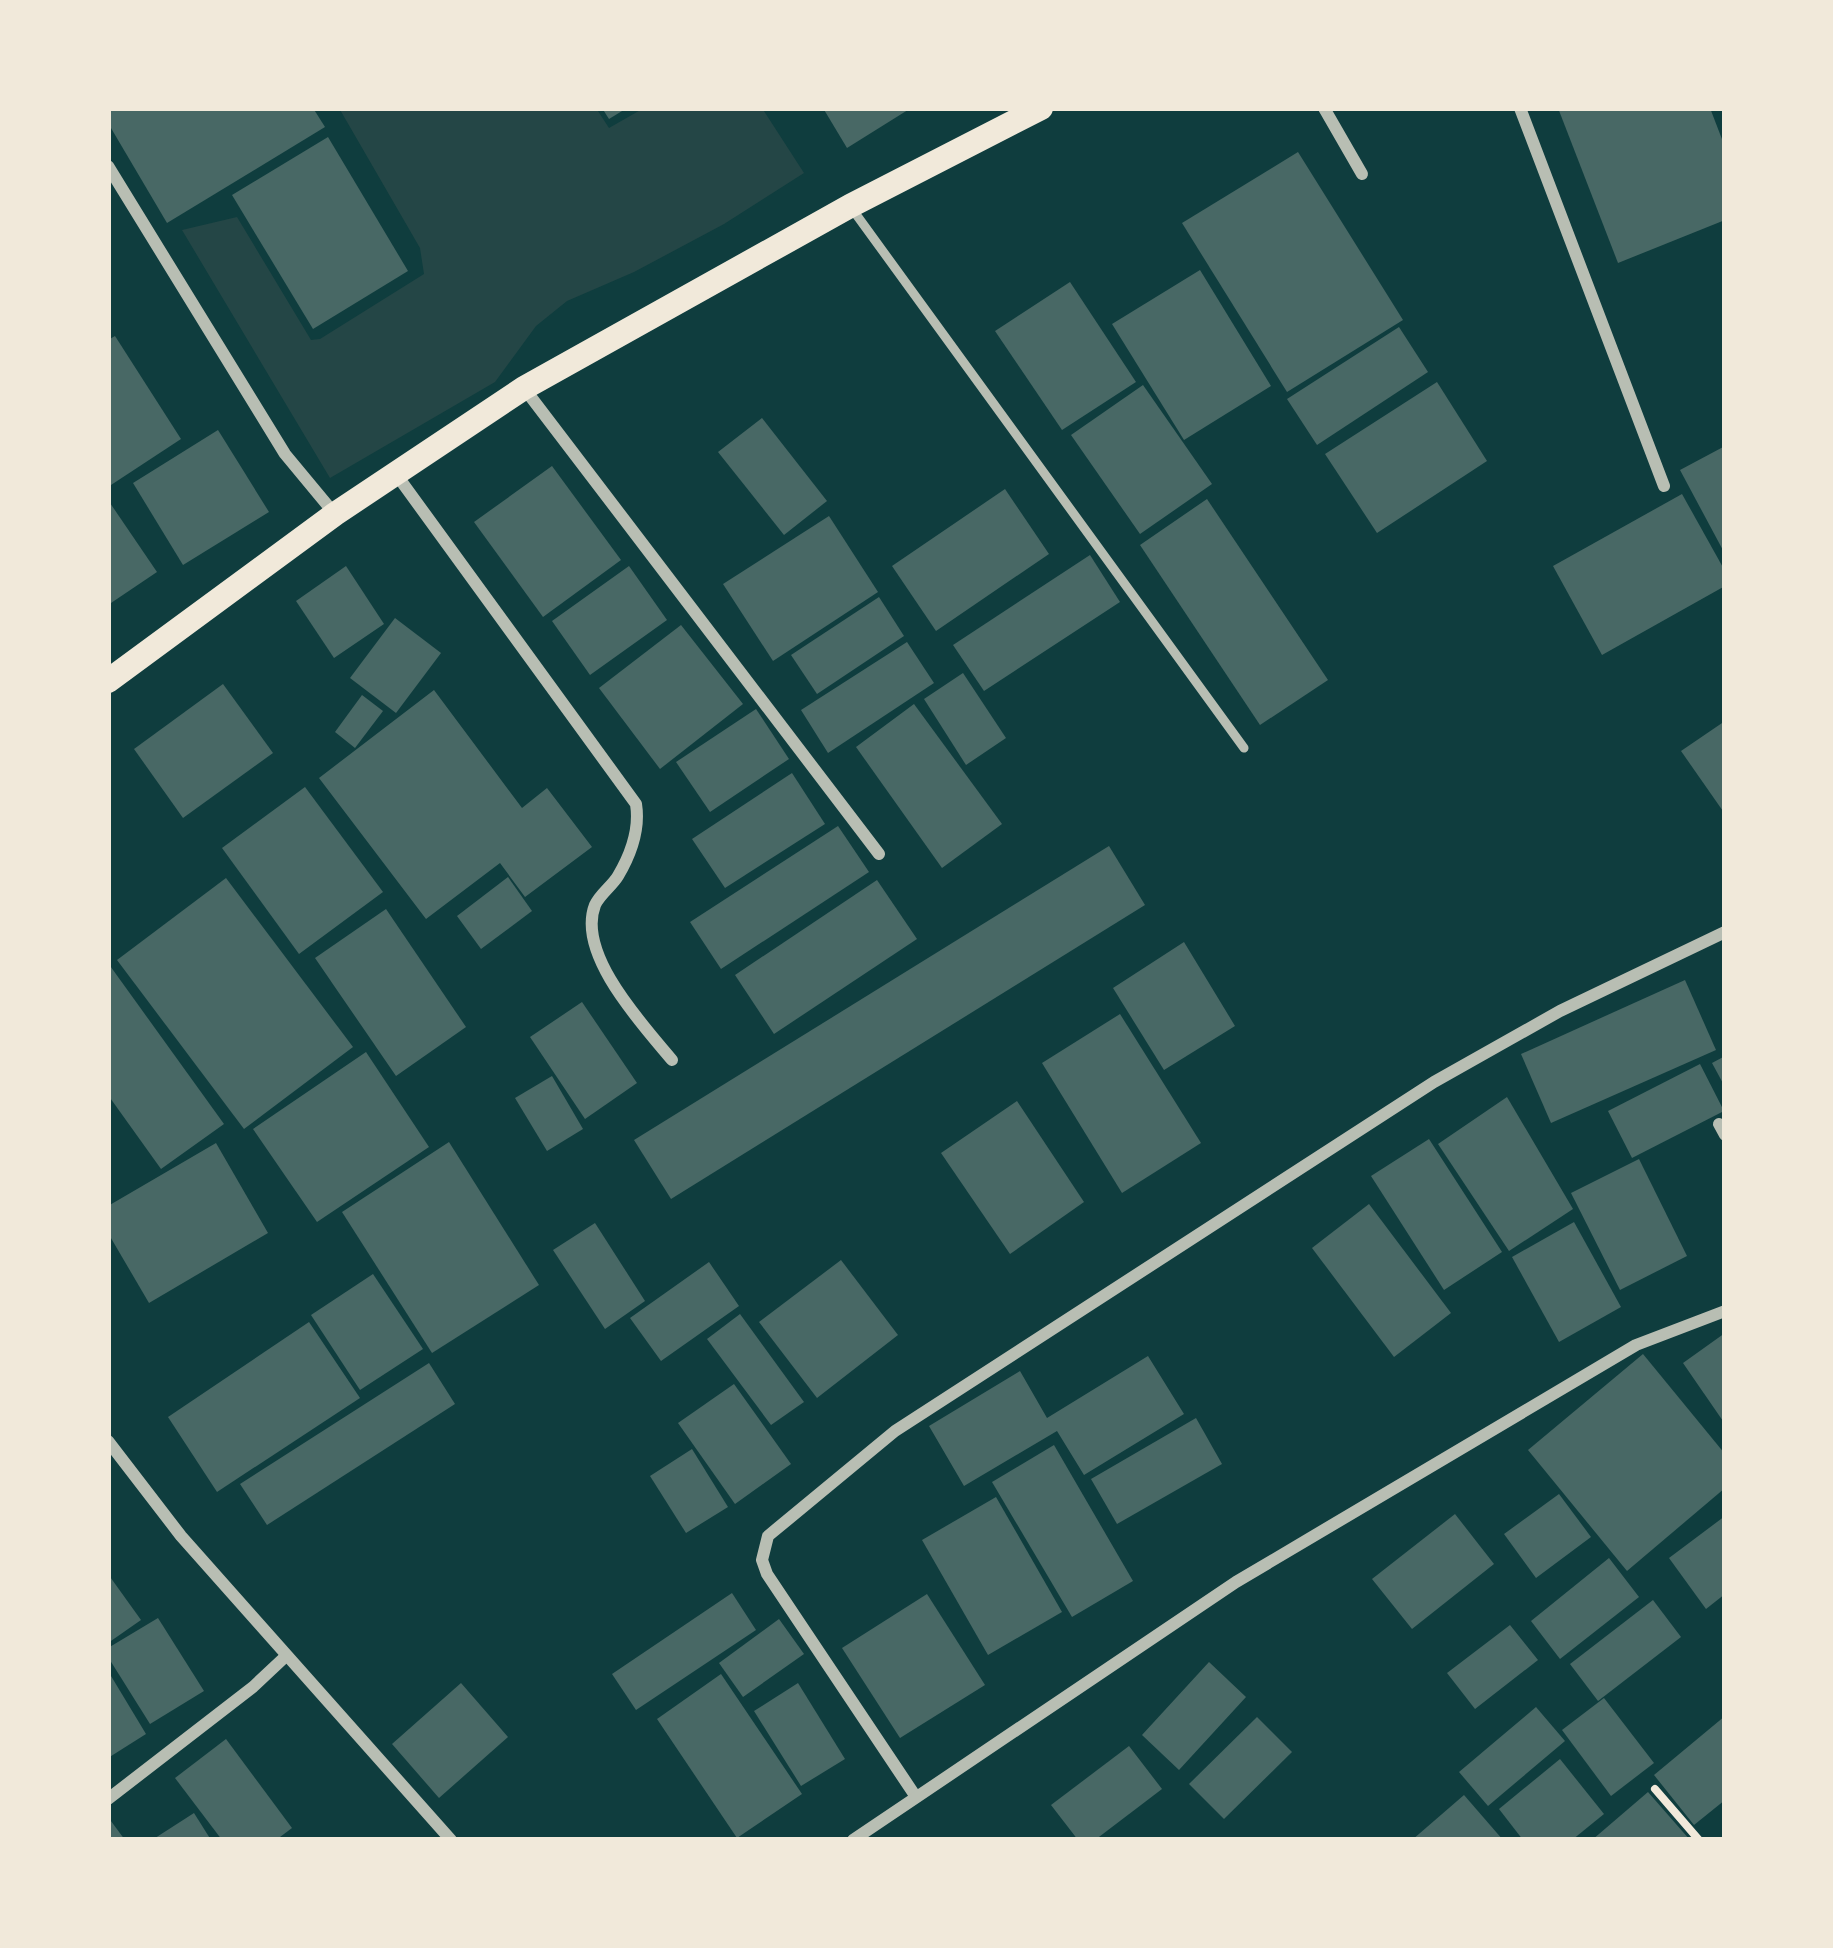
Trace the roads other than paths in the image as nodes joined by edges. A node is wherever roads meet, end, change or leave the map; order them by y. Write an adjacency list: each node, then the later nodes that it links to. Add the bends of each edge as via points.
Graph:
1 (1041, 108): 4 (main road)
2 (1324, 108): 6 (street)
3 (1520, 108): 10 (street)
4 (1013, 114): 7 (main road)
5 (108, 166): 11 (street, via 285,454)
6 (1362, 173)
7 (850, 206): 8 (main road); 13 (lane)
8 (524, 388): 9 (main road); 14 (street)
9 (396, 473): 11 (main road); 16 (street, via 636,804 636,836 595,905 592,942)
10 (1664, 486)
11 (335, 514): 12 (main road)
12 (108, 681)
13 (1244, 748)
14 (880, 854)
15 (1725, 932): 20 (street, via 1434,1082 895,1431 768,1536 767,1574)
16 (672, 1060)
17 (1725, 1311): 20 (street, via 1636,1345 1256,1570)
18 (108, 1441): 19 (street)
19 (286, 1656): 21 (street); 22 (street)
20 (916, 1797): 23 (street)
21 (108, 1799)
22 (451, 1840)
23 (853, 1840)

